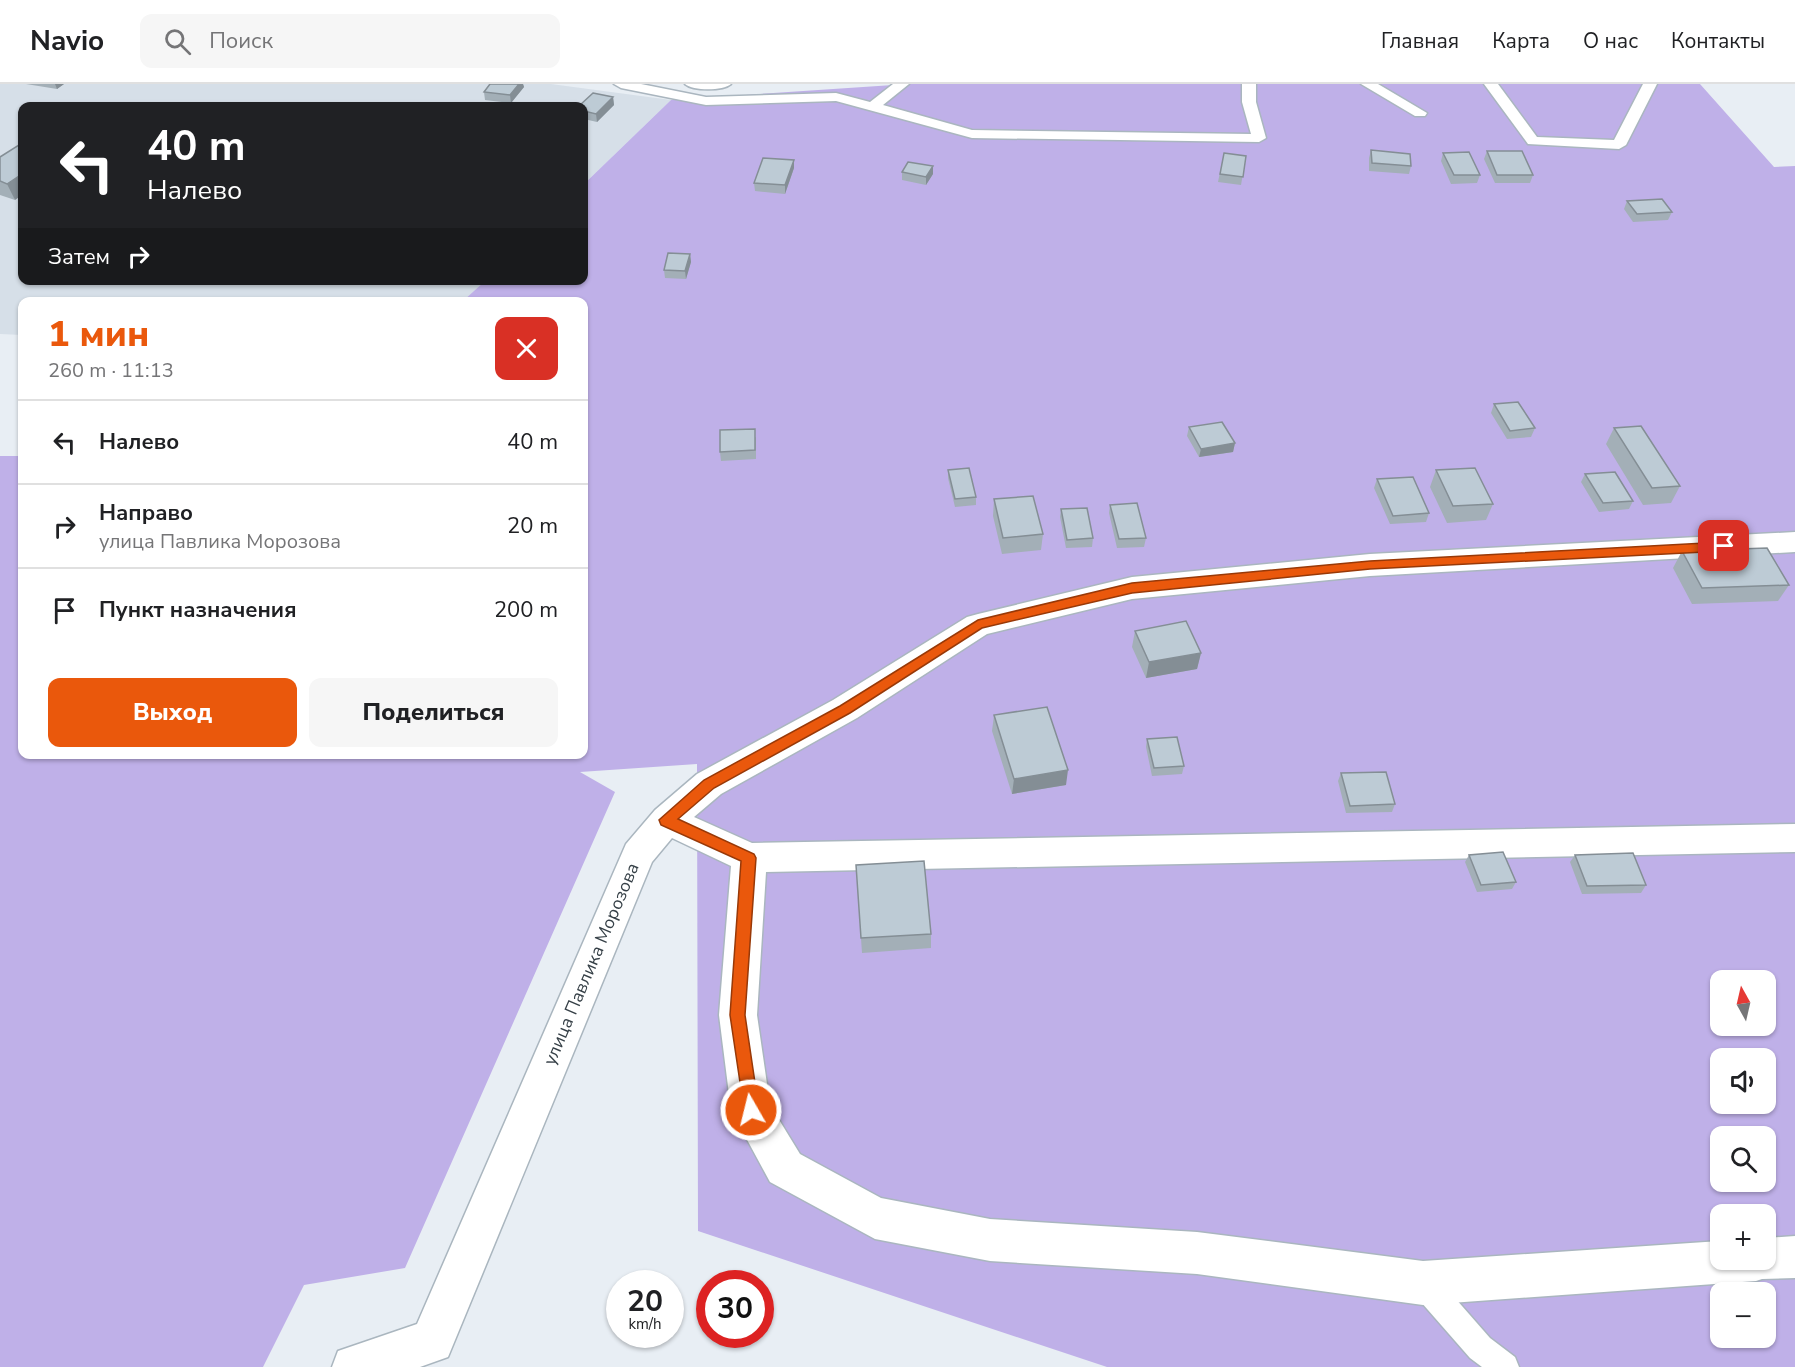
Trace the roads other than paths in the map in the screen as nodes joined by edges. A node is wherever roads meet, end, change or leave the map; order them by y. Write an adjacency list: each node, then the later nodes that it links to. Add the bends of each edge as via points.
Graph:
1 (621, 84): 9 (lane, via 706,101 836,97)
2 (692, 84): 3 (lane)
3 (724, 84)
4 (902, 84): 9 (lane)
5 (1249, 84): 9 (lane, via 1258,138 972,134)
6 (1368, 84): 10 (lane)
7 (1491, 84): 8 (lane, via 1533,141 1619,145)
8 (1650, 84)
9 (872, 107)
10 (1420, 113)
11 (1795, 542): 12 (street, улица Павлика Морозова, via 1370,565 1132,588 978,624 845,709 709,784)
12 (666, 820): 14 (street); 19 (street, улица Павлика Морозова, via 638,854 432,1341)
13 (1795, 838): 14 (street)
14 (749, 858): 18 (street, via 738,1015 751,1110 785,1168 875,1218 990,1240 1197,1253)
15 (1795, 1257): 16 (street)
16 (1776, 1258)
17 (1710, 1263): 18 (street)
18 (1423, 1283): 20 (lane, via 1480,1348)
19 (354, 1367)
20 (1505, 1367)

